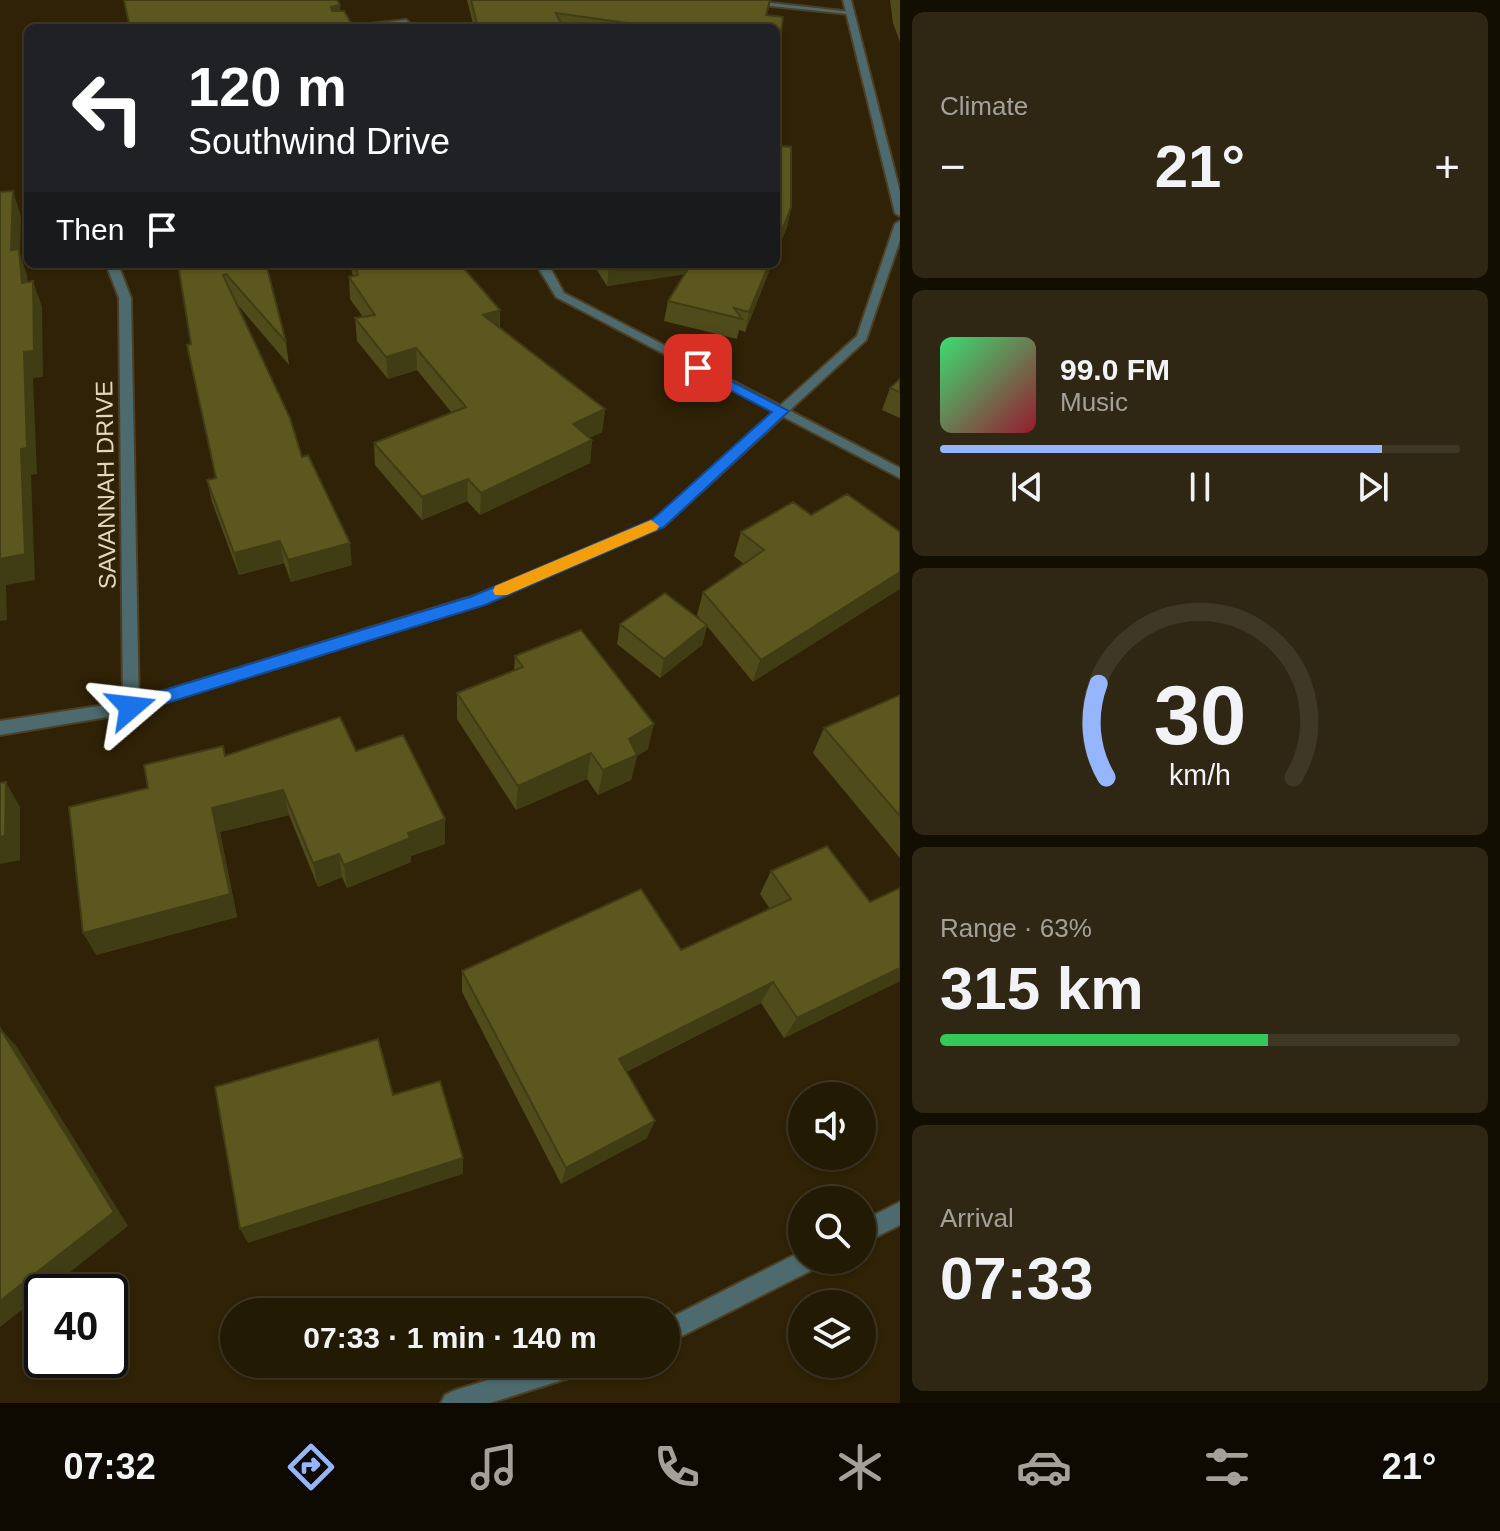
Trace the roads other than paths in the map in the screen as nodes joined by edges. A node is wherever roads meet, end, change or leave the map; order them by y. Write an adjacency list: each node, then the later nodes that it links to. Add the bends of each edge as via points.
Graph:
1 (719, 0): 3 (street)
2 (847, 0): 3 (street)
3 (848, 12): 6 (street)
4 (384, 24): 5 (street)
5 (407, 24)
6 (900, 213)
7 (900, 224): 10 (street, via 862,337)
8 (114, 268): 12 (street, SAVANNAH DRIVE, via 125,298)
9 (544, 268): 10 (street, via 560,295)
10 (781, 411): 11 (street); 12 (street, via 659,523 479,600)
11 (900, 474)
12 (131, 707): 13 (street)
13 (0, 728)
14 (900, 1213): 15 (street)
15 (876, 1226)
16 (788, 1270): 17 (street)
17 (680, 1325)
18 (531, 1378): 19 (street)
19 (453, 1403)

